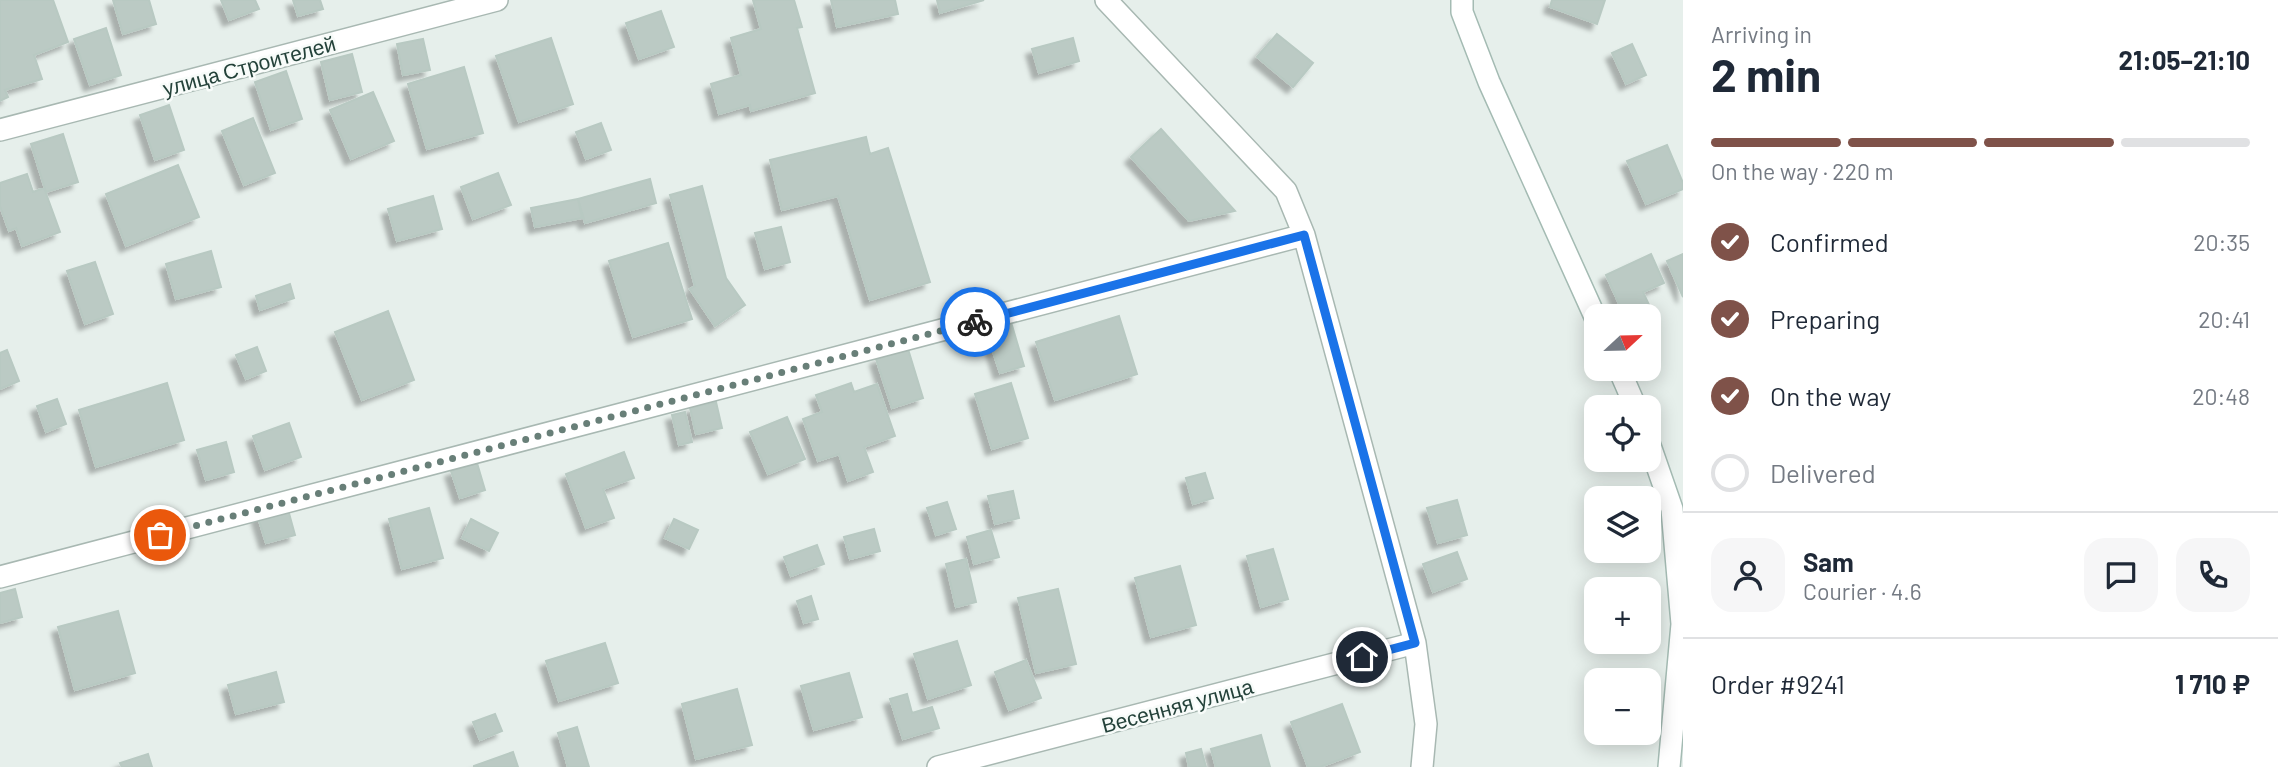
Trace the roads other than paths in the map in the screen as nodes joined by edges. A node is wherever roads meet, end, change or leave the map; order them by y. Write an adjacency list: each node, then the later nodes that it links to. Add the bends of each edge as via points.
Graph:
1 (497, 0): 4 (street, улица Строителей)
2 (1107, 0): 5 (street, via 1286,191)
3 (1462, 0): 6 (street, via 1462,12 1489,82)
4 (0, 130)
5 (1304, 235): 8 (street); 9 (street)
6 (1589, 304)
7 (1659, 472): 12 (street, via 1672,509 1682,624)
8 (0, 577)
9 (1415, 643): 10 (street, Весенняя улица); 11 (street, via 1426,724)
10 (938, 767)
11 (1422, 767)
12 (1669, 767)

